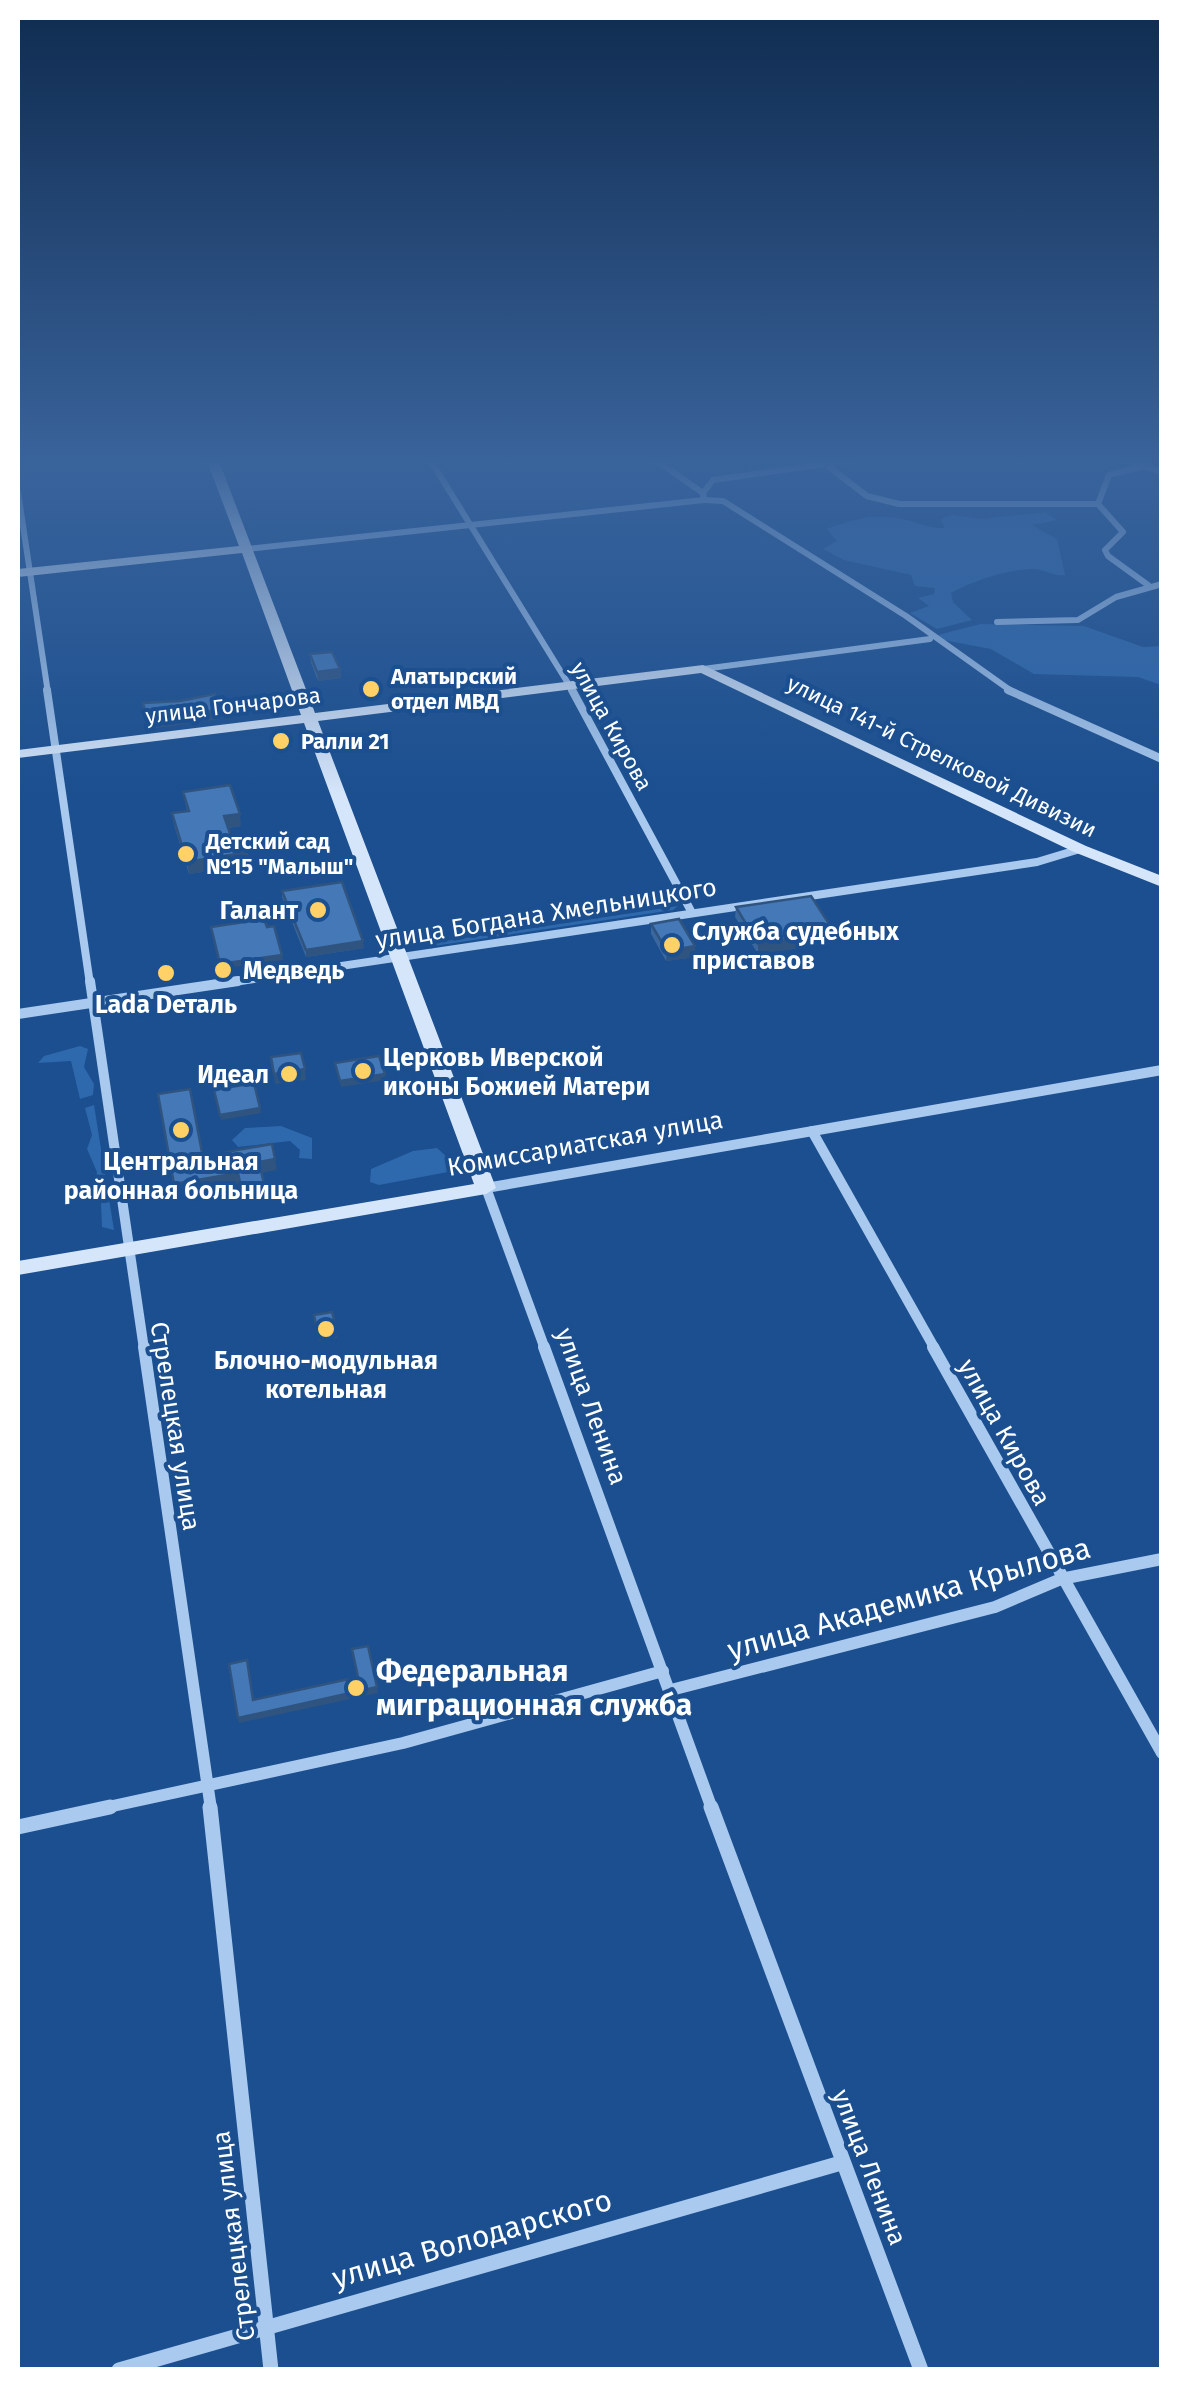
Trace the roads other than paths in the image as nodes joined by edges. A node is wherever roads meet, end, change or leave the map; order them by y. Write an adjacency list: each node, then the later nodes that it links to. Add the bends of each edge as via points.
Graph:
1 (23, 572): 13 (street, Стрелецкая улица)
2 (255, 572): 12 (street, улица Ленина)
3 (499, 572): 11 (street, улица Кирова)
4 (837, 572): 9 (street)
5 (1131, 572): 7 (street)
6 (1162, 584): 7 (street)
7 (1148, 585): 8 (street, via 1078,620)
8 (997, 622)
9 (930, 639): 10 (street, улица Гончарова); 15 (street, via 958,650 998,686)
10 (703, 668): 11 (street, улица Гончарова); 16 (street, улица 141-й Стрелковой Дивизии)
11 (569, 686): 12 (street, улица Гончарова); 18 (street, улица Кирова)
12 (308, 718): 13 (street, улица Гончарова); 19 (street, улица Ленина)
13 (55, 750): 14 (street, улица Гончарова); 20 (street, Стрелецкая улица)
14 (18, 754)
15 (1162, 758)
16 (1080, 849): 17 (street, улица 141-й Стрелковой Дивизии); 18 (street, улица Богдана Хмельницкого, via 1037,862)
17 (1162, 882)
18 (691, 911): 19 (street, улица Богдана Хмельницкого)
19 (398, 956): 20 (street, улица Богдана Хмельницкого); 24 (street, улица Ленина)
20 (92, 1004): 21 (street, улица Богдана Хмельницкого); 25 (street, Стрелецкая улица)
21 (18, 1014)
22 (1162, 1070): 23 (street, Комиссариатская улица)
23 (812, 1132): 24 (street, Комиссариатская улица); 28 (street, улица Кирова)
24 (486, 1188): 25 (street, Комиссариатская улица); 29 (street, улица Ленина)
25 (126, 1249): 26 (street, Комиссариатская улица); 32 (street, Стрелецкая улица)
26 (18, 1268)
27 (1162, 1560): 28 (street, улица Академика Крылова)
28 (1061, 1579): 30 (street, улица Академика Крылова, via 994,1607); 31 (street, улица Кирова)
29 (663, 1671): 30 (street, улица Ленина); 32 (street, via 403,1743)
30 (671, 1690): 34 (street, улица Ленина)
31 (1162, 1753)
32 (208, 1785): 33 (street); 35 (street, Стрелецкая улица)
33 (18, 1827)
34 (841, 2163): 35 (street, улица Володарского); 38 (street, улица Ленина)
35 (266, 2326): 36 (street, улица Володарского); 37 (street, Стрелецкая улица)
36 (119, 2370)
37 (271, 2370)
38 (922, 2370)

